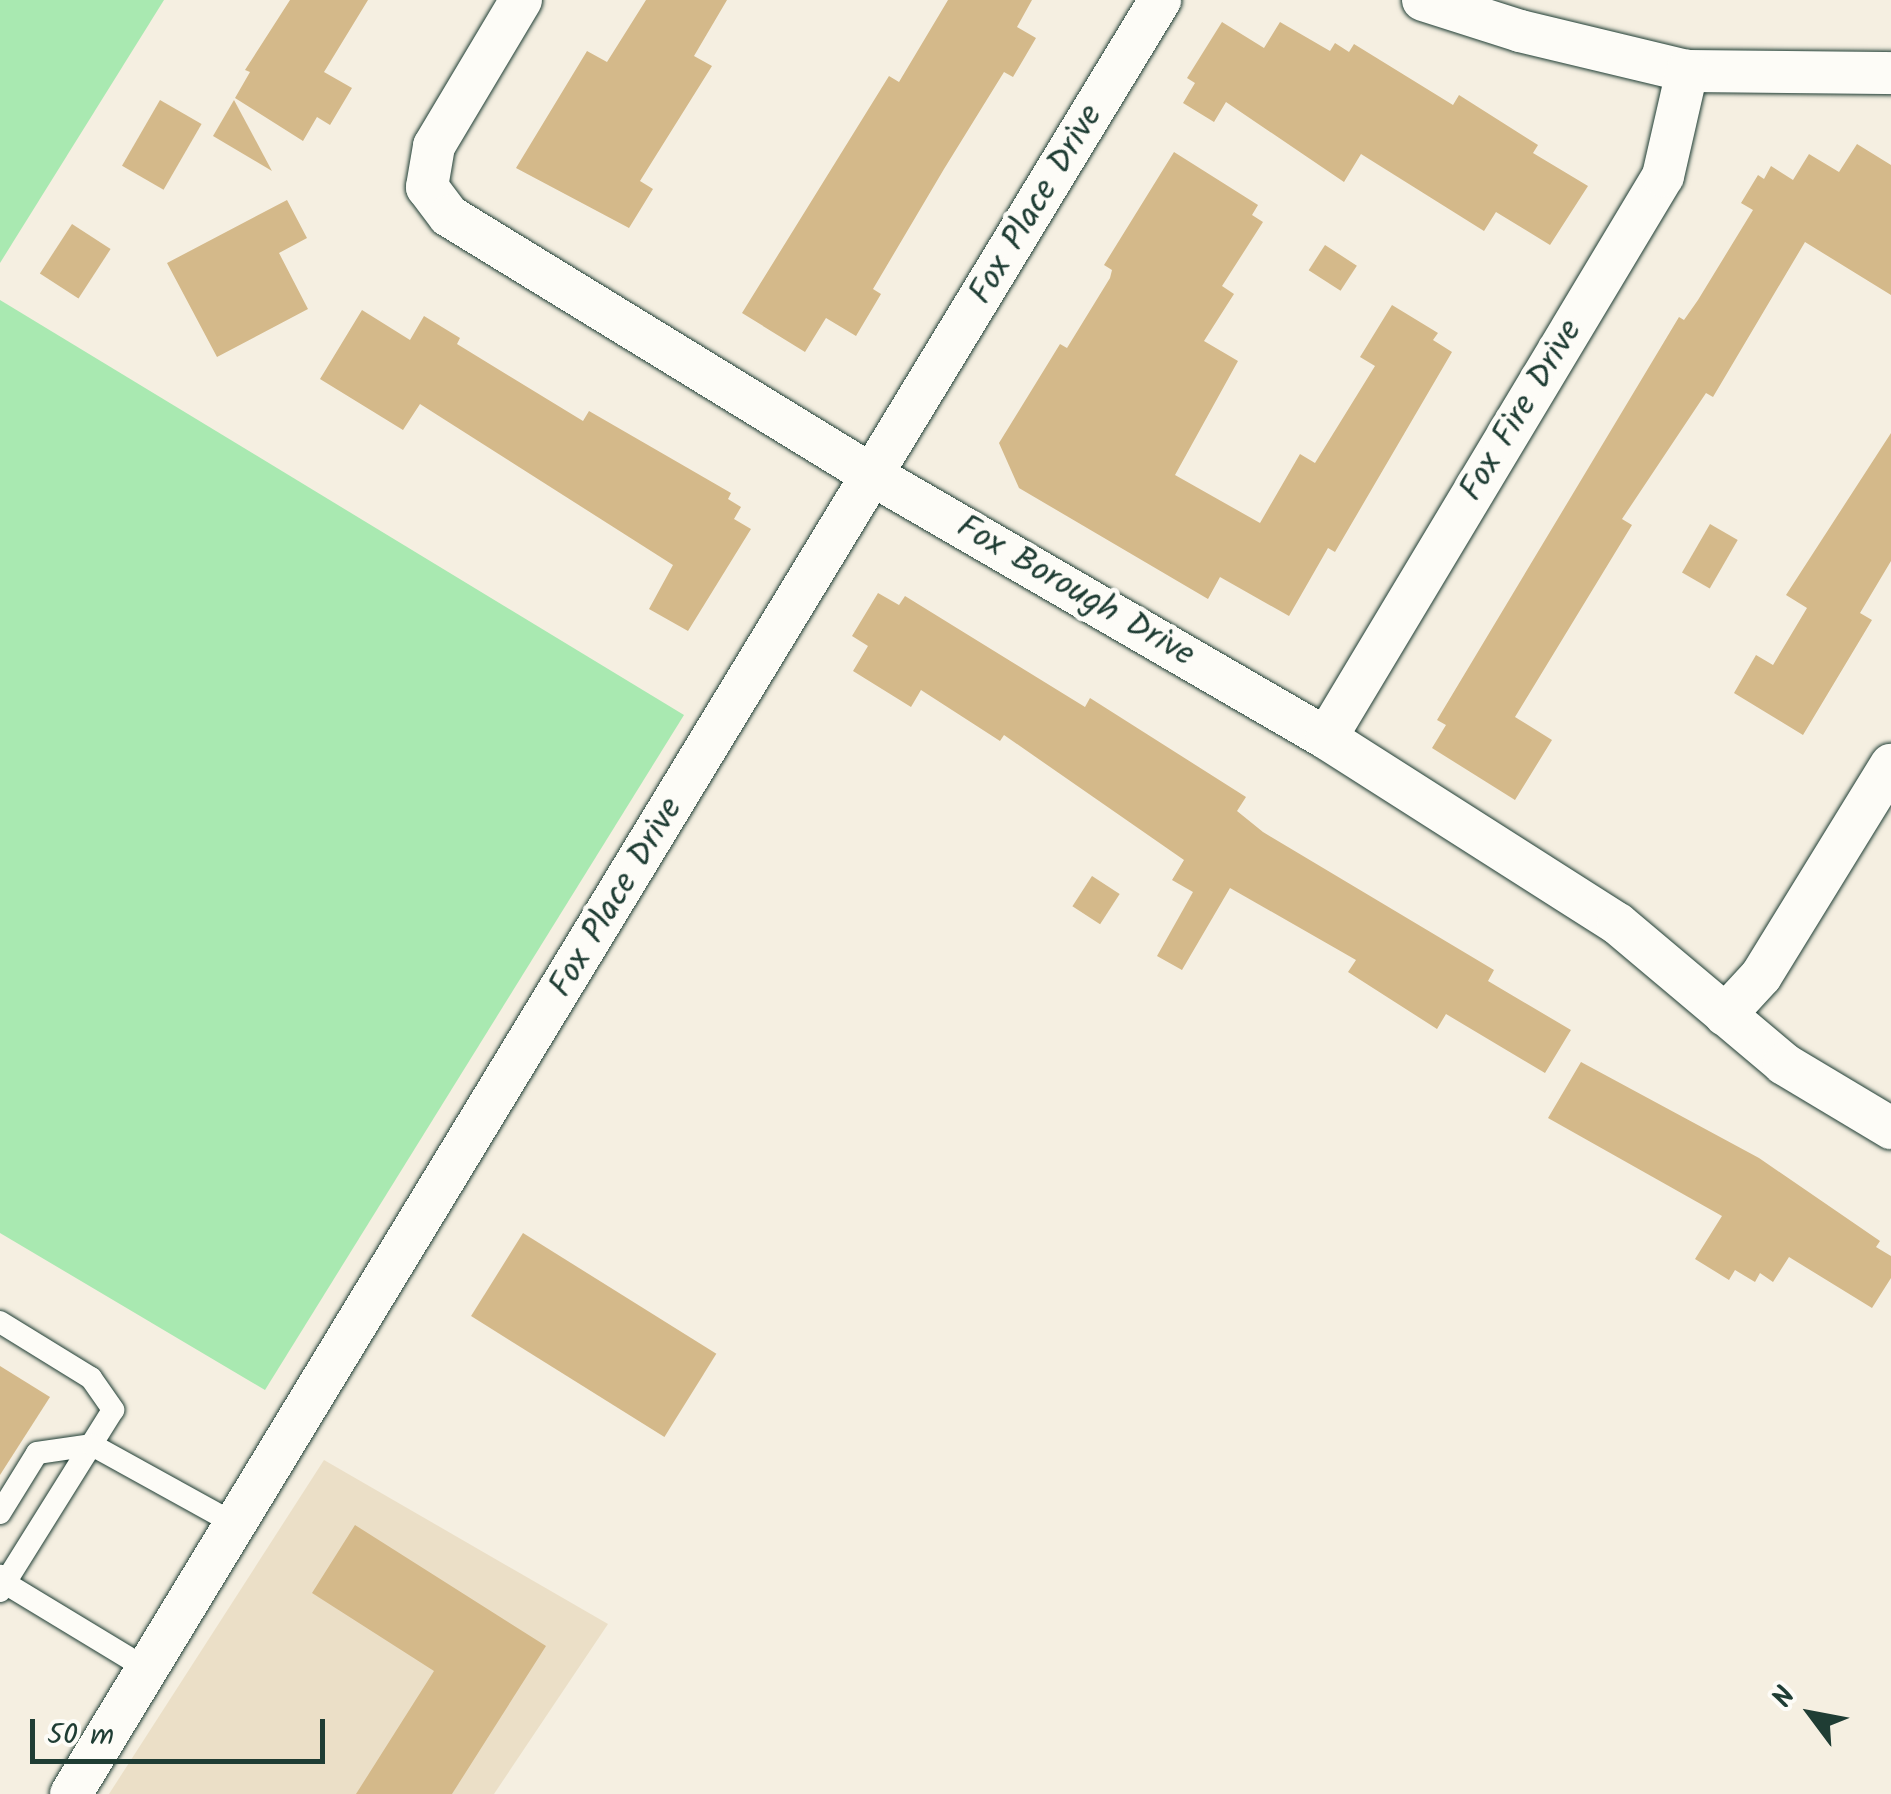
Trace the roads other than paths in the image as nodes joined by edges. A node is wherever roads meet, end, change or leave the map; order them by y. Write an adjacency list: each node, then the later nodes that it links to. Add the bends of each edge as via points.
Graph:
1 (521, 0): 6 (street, Fox Borough Drive, via 434,146 427,186 449,216)
2 (1160, 0): 6 (street, Fox Place Drive)
3 (1423, 0): 4 (street, via 1520,32)
4 (1687, 71): 5 (street); 7 (street, Fox Fire Drive, via 1663,176)
5 (1891, 72)
6 (874, 476): 7 (street, Fox Borough Drive); 14 (street, Fox Place Drive)
7 (1326, 738): 9 (street, Fox Borough Drive, via 1618,924)
8 (1891, 765): 9 (street, via 1762,976)
9 (1725, 1015): 10 (street, Fox Borough Drive, via 1784,1064)
10 (1891, 1128)
11 (0, 1322): 12 (lane, via 90,1378 105,1396 113,1410)
12 (92, 1444): 13 (lane, via 37,1453); 14 (lane); 15 (lane)
13 (0, 1513)
14 (235, 1524): 16 (street, Fox Place Drive)
15 (2, 1583): 16 (lane)
16 (148, 1669): 17 (street, Fox Place Drive)
17 (72, 1794)

